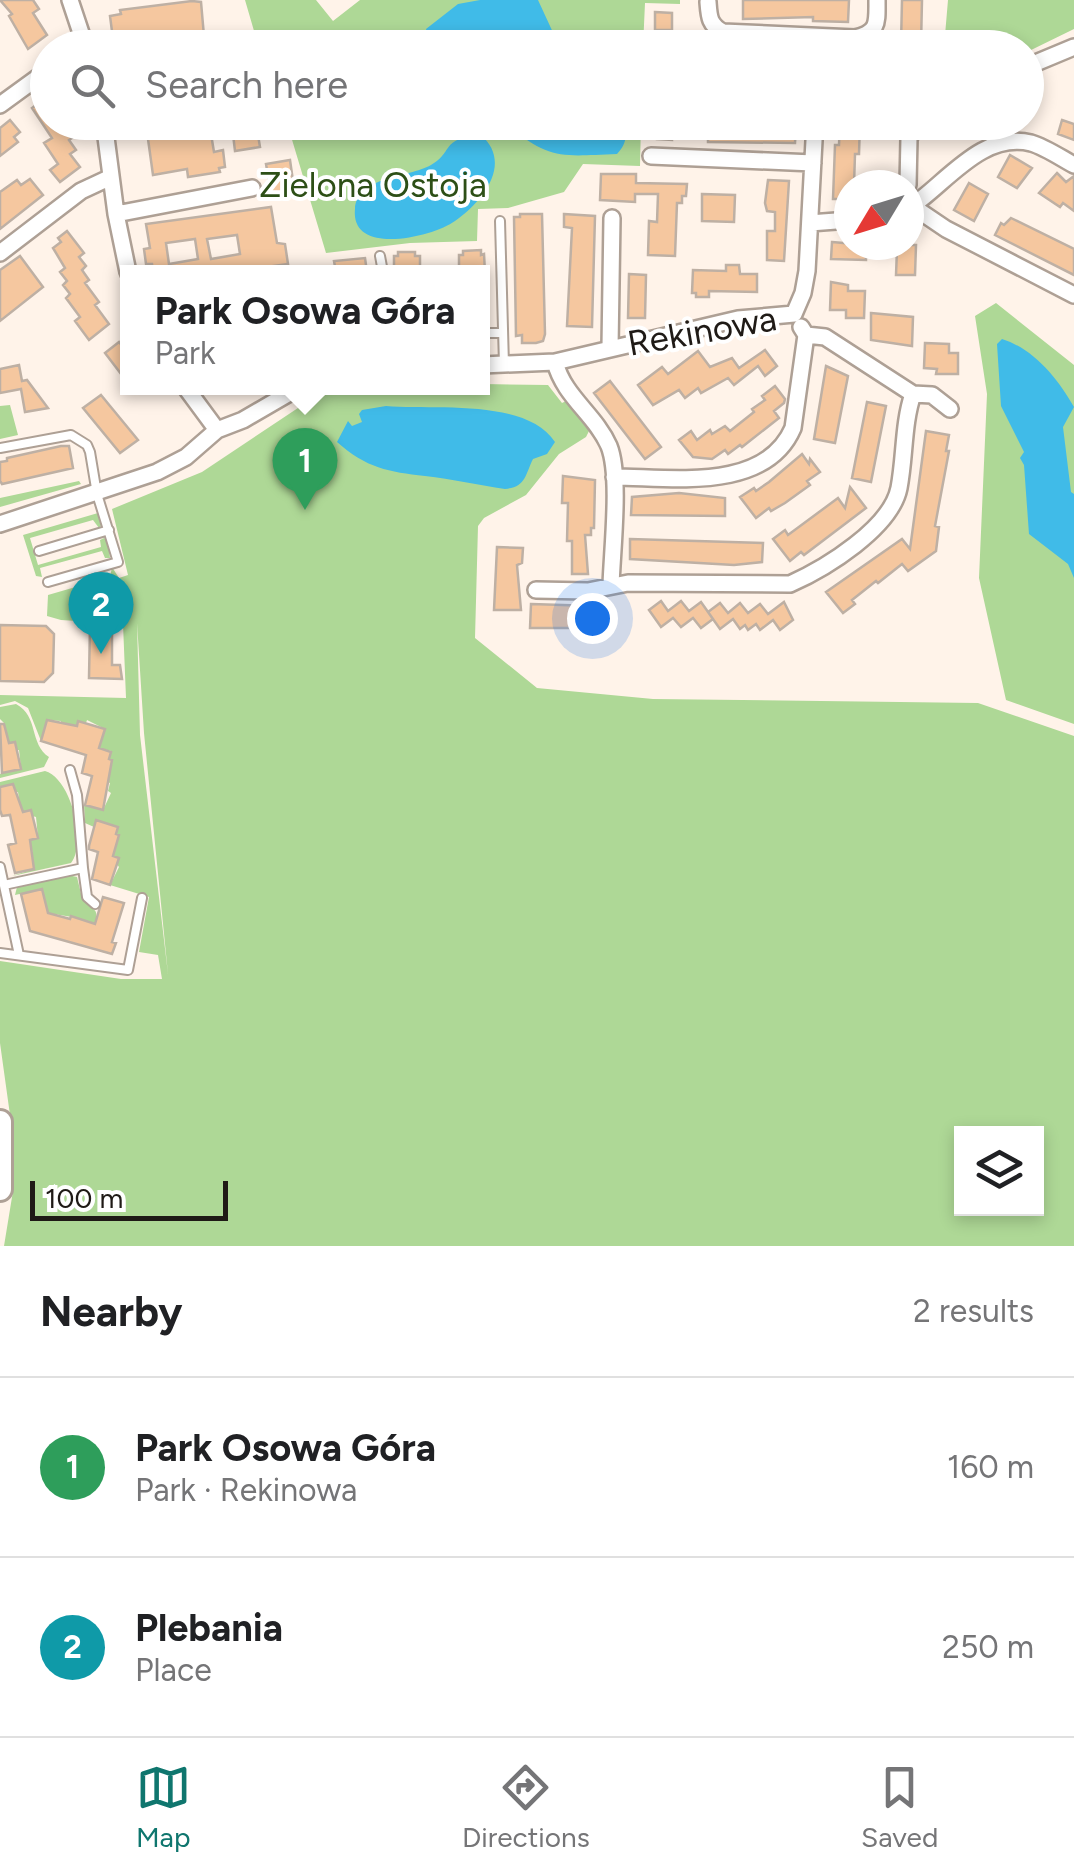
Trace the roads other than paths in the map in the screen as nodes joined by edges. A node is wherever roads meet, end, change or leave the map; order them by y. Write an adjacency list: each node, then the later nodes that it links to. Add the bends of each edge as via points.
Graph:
1 (70, 0): 4 (street)
2 (877, 0): 6 (street)
3 (708, 2): 5 (street)
4 (80, 30)
5 (719, 30)
6 (871, 30)
7 (1074, 47): 8 (street)
8 (1044, 60)
9 (30, 84): 10 (street)
10 (0, 106)
11 (106, 140): 18 (street)
12 (814, 140): 15 (street)
13 (909, 140): 17 (street)
14 (650, 156): 15 (street)
15 (813, 163): 26 (street)
16 (1074, 165): 20 (street, via 1032,144 993,146 952,170)
17 (910, 170)
18 (111, 177): 22 (street); 27 (street, via 81,191)
19 (252, 188): 22 (street)
20 (924, 199)
21 (924, 209): 31 (street, via 946,229)
22 (116, 214): 29 (street)
23 (612, 218): 36 (street)
24 (500, 221): 33 (lane)
25 (834, 221): 26 (street)
26 (810, 223): 32 (street, via 806,283)
27 (0, 254)
28 (380, 256): 30 (lane)
29 (127, 265)
30 (382, 265)
31 (1074, 295)
32 (794, 314): 35 (street, Rekinowa); 36 (street, Rekinowa, via 738,319)
33 (502, 333): 34 (lane); 39 (lane)
34 (490, 334)
35 (806, 335): 40 (street, Rekinowa, via 825,337); 46 (street, via 793,428 771,456 710,477)
36 (610, 348): 37 (street, Rekinowa)
37 (554, 362): 39 (street, Rekinowa); 46 (street, via 559,379 602,434)
38 (490, 365): 39 (street, Rekinowa)
39 (504, 365)
40 (913, 394): 43 (street, Rekinowa, via 932,395); 52 (street, via 890,512 810,575 790,584)
41 (191, 395): 44 (street)
42 (286, 395): 44 (street)
43 (950, 409)
44 (216, 430): 47 (street, via 186,457)
45 (0, 448): 47 (lane, via 79,438 90,452)
46 (614, 478): 52 (street)
47 (98, 494): 48 (street); 49 (lane)
48 (0, 524)
49 (108, 530): 50 (lane); 51 (lane, via 118,562)
50 (40, 551)
51 (48, 582)
52 (611, 586): 53 (street)
53 (536, 590)
54 (70, 770): 56 (lane)
55 (0, 867): 57 (lane)
56 (83, 868): 57 (lane); 59 (lane, via 87,898)
57 (4, 885): 61 (lane)
58 (142, 898): 61 (lane, via 128,970)
59 (95, 904)
60 (0, 952): 61 (lane)
61 (19, 955)
62 (0, 1122): 63 (main road)
63 (0, 1190)

